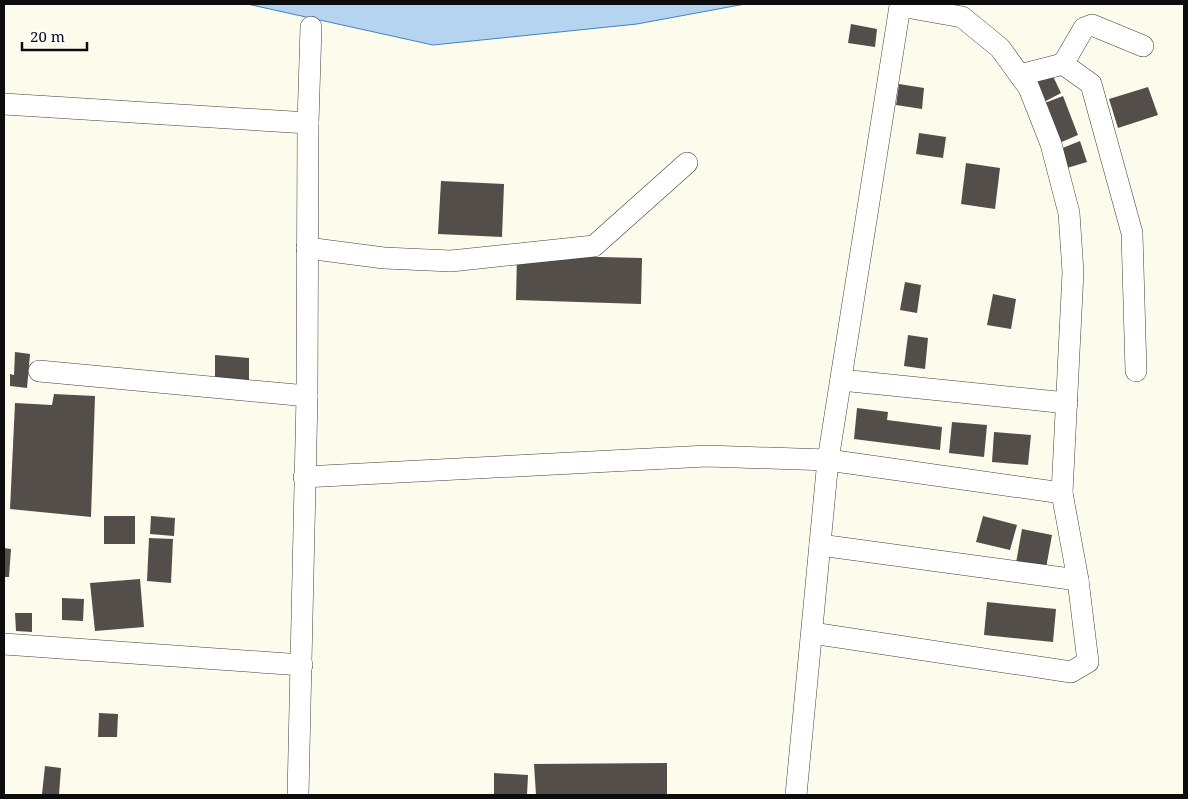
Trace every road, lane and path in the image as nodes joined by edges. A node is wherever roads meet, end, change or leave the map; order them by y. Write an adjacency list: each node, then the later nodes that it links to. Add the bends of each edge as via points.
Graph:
1 (311, 27): 6 (street)
2 (1143, 46): 3 (street, via 1092,25 1084,28)
3 (1064, 64): 4 (street); 10 (street, via 1091,84 1132,233)
4 (1020, 75): 11 (street, via 1000,48 962,17 900,6); 13 (street, via 1029,88 1050,144 1069,213 1073,272)
5 (4, 104): 6 (street)
6 (308, 124): 8 (street)
7 (687, 163): 8 (street, via 594,246 451,261 384,258)
8 (307, 248): 12 (street)
9 (39, 371): 12 (street)
10 (1136, 371)
11 (841, 380): 13 (street); 14 (street)
12 (306, 396): 15 (street)
13 (1067, 403): 16 (street)
14 (828, 460): 15 (street, via 707,456); 16 (street); 17 (street)
15 (304, 477): 21 (street)
16 (1062, 492): 18 (street)
17 (820, 545): 18 (street); 19 (street)
18 (1078, 580): 19 (street, via 1088,662 1070,672)
19 (812, 634): 23 (street)
20 (4, 644): 21 (street)
21 (302, 665): 22 (street)
22 (298, 795)
23 (796, 795)

